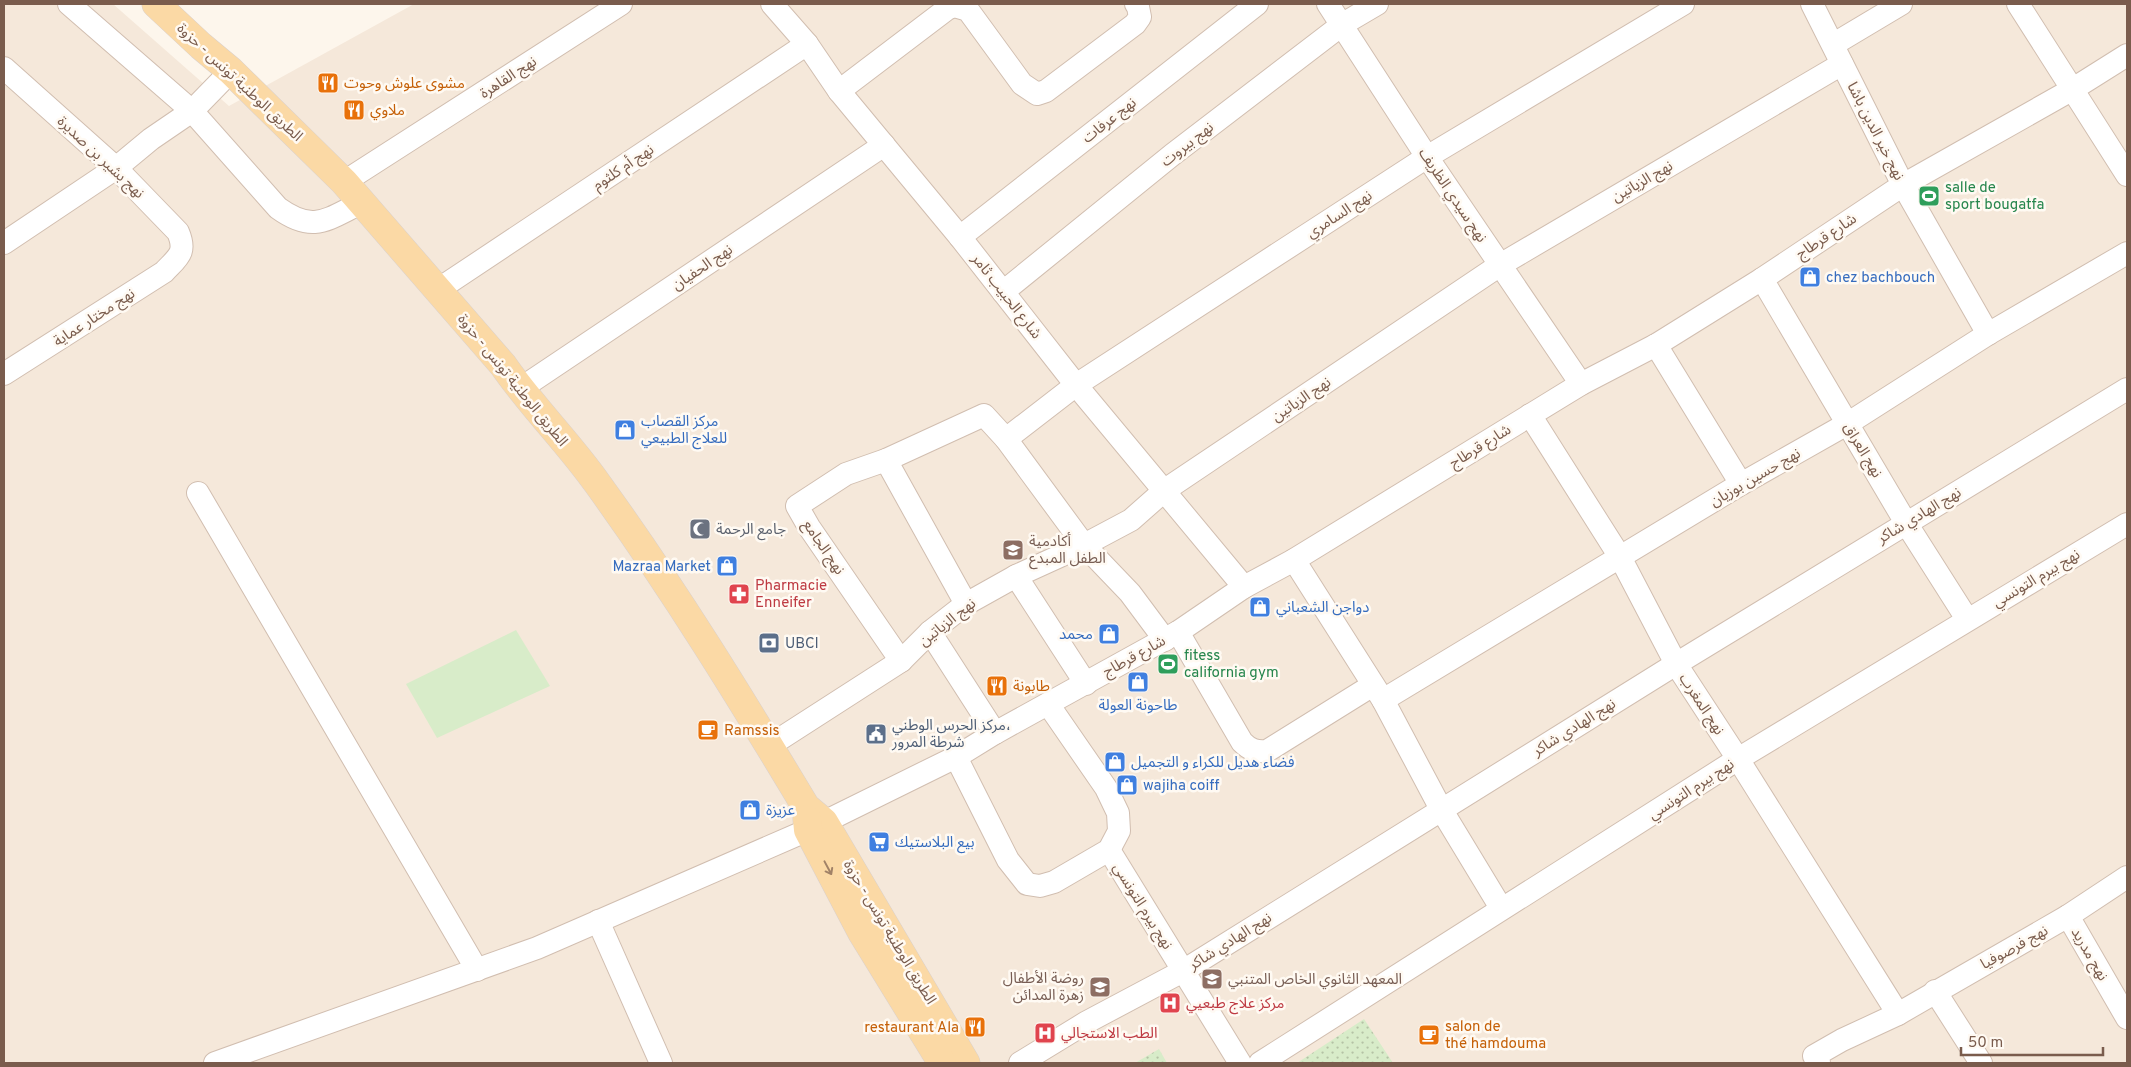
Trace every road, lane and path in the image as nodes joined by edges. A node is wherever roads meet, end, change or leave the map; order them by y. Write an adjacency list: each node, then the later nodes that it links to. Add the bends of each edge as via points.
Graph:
1 (69, 4): 21 (street)
2 (156, 4): 18 (main road, الطريق الوطنية تونس - حزوة)
3 (621, 4): 26 (street, نهج القاهرة)
4 (772, 4): 14 (street, شارع الحبيب ثامر)
5 (1136, 4): 20 (street, via 1140,17 1136,24 1046,91 1037,94 1022,84 968,10 954,6)
6 (1257, 4): 29 (street, نهج عرفات)
7 (1328, 4): 13 (street, نهج سيدي الظريف)
8 (1377, 4): 13 (street, نهج بيروت)
9 (1683, 4): 23 (street, نهج السامري)
10 (1812, 4): 15 (street, نهج خير الدين باشا)
11 (1901, 4): 15 (street, نهج الزياتين)
12 (2018, 4): 19 (street)
13 (1342, 24): 23 (street, نهج سيدي الظريف); 36 (street, نهج بيروت, via 1172,155)
14 (807, 44): 20 (street, شارع الحبيب ثامر); 35 (street, نهج أم كلثوم)
15 (1838, 54): 27 (street, نهج خير الدين باشا); 33 (street, نهج الزياتين)
16 (2127, 55): 19 (street, شارع قرطاج)
17 (4, 68): 24 (street, نهج بشير بن صديرة)
18 (231, 71): 21 (street); 26 (main road, الطريق الوطنية تونس - حزوة)
19 (2073, 89): 25 (street); 27 (street, شارع قرطاج)
20 (839, 91): 22 (street, شارع الحبيب ثامر)
21 (192, 111): 24 (street); 28 (street, via 278,208 293,219 320,222)
22 (884, 146): 29 (street, شارع الحبيب ثامر); 42 (street, نهج الحفيان)
23 (1427, 157): 33 (street, نهج سيدي الظريف); 41 (street, نهج السامري)
24 (116, 168): 30 (street); 32 (street, نهج بشير بن صديرة, via 178,232 183,244)
25 (2127, 175)
26 (344, 182): 28 (main road, الطريق الوطنية تونس - حزوة)
27 (1903, 185): 34 (street, شارع قرطاج); 37 (street, نهج خير الدين باشا)
28 (363, 202): 35 (main road, الطريق الوطنية تونس - حزوة)
29 (960, 236): 36 (street, شارع الحبيب ثامر)
30 (4, 243)
31 (2127, 253): 37 (street, نهج حسين بوزيان)
32 (180, 255): 39 (street, نهج مختار عماية, via 164,272)
33 (1500, 265): 40 (street, نهج سيدي الظريف); 50 (street, نهج الزياتين)
34 (1762, 279): 38 (street, شارع قرطاج); 46 (street, نهج العراق)
35 (439, 289): 42 (main road, الطريق الوطنية تونس - حزوة)
36 (1003, 292): 41 (street, شارع الحبيب ثامر)
37 (1988, 334): 46 (street, نهج حسين بوزيان)
38 (1656, 345): 40 (street, شارع قرطاج); 49 (street)
39 (4, 374)
40 (1581, 384): 44 (street, شارع قرطاج)
41 (1076, 385): 47 (street, نهج السامري); 50 (street, شارع الحبيب ثامر)
42 (520, 389): 69 (main road, الطريق الوطنية تونس - حزوة, via 596,481 644,549)
43 (2127, 389): 52 (street, نهج الهادي شاكر)
44 (1530, 414): 55 (street, نهج المغرب); 56 (street, شارع قرطاج)
45 (984, 415): 47 (street, نهج حسين بوزيان); 48 (street, نهج الجامع)
46 (1847, 424): 49 (street, نهج حسين بوزيان); 52 (street, نهج العراق)
47 (1006, 439): 54 (street, نهج حسين بوزيان)
48 (886, 460): 59 (street); 63 (street, نهج الجامع, via 846,474 797,506)
49 (1741, 484): 55 (street, نهج حسين بوزيان)
50 (1165, 490): 54 (street, نهج الزياتين, via 1131,520); 58 (street, شارع الحبيب ثامر)
51 (198, 493): 79 (street)
52 (1906, 523): 60 (street, نهج العراق); 64 (street, نهج الهادي شاكر)
53 (2127, 524): 60 (street, نهج بيرم التونسي)
54 (1084, 546): 57 (street, نهج الزياتين); 62 (street, نهج حسين بوزيان)
55 (1620, 557): 64 (street, نهج المغرب); 66 (street, نهج حسين بوزيان)
56 (1294, 560): 58 (street, شارع قرطاج); 66 (street)
57 (1016, 576): 59 (street, نهج الزياتين); 65 (street)
58 (1244, 587): 62 (street, شارع قرطاج)
59 (966, 604): 61 (street, نهج الزياتين)
60 (1967, 619): 71 (street, نهج بيرم التونسي)
61 (930, 632): 63 (street, نهج الزياتين); 68 (street)
62 (1172, 636): 65 (street, شارع قرطاج); 66 (street, نهج حسين بوزيان, via 1242,742 1257,752 1267,751)
63 (901, 661): 69 (street, نهج الزياتين)
64 (1676, 664): 71 (street, نهج المغرب); 72 (street, نهج الهادي شاكر)
65 (1086, 684): 67 (street, شارع قرطاج)
66 (1378, 692): 72 (street)
67 (1048, 704): 68 (street, شارع قرطاج); 74 (street, via 1106,788 1118,813 1118,831)
68 (995, 733): 70 (street, شارع قرطاج)
69 (769, 746): 73 (main road, الطريق الوطنية تونس - حزوة)
70 (956, 757): 73 (street, شارع قرطاج); 74 (street, via 1008,860 1027,884 1040,886 1054,882)
71 (1738, 758): 76 (street, نهج بيرم التونسي); 82 (street, نهج المغرب)
72 (1441, 809): 76 (street); 80 (street, نهج الهادي شاكر)
73 (813, 820): 78 (street, شارع قرطاج); 87 (main road, الطريق الوطنية تونس - حزوة, one-way to 87, via 862,933); 88 (main road, الطريق الوطنية تونس - حزوة)
74 (1109, 850): 80 (street, نهج بيرم التونسي)
75 (2127, 878): 77 (street, نهج فرصوفيا)
76 (1501, 908): 91 (street, نهج بيرم التونسي)
77 (2068, 916): 81 (street, نهج فرصوفيا); 83 (street, نهج مدريد)
78 (598, 921): 79 (street, شارع قرطاج); 86 (street)
79 (477, 970): 85 (street, شارع قرطاج)
80 (1183, 971): 89 (street, نهج الهادي شاكر, via 1087,1022); 90 (street, نهج بيرم التونسي)
81 (1935, 991): 82 (street, نهج فرصوفيا); 92 (street)
82 (1898, 1014): 84 (street, نهج فرصوفيا, via 1842,1040)
83 (2127, 1018)
84 (1816, 1060)
85 (215, 1063)
86 (661, 1063)
87 (942, 1063)
88 (966, 1063)
89 (1020, 1063)
90 (1240, 1063)
91 (1260, 1063)
92 (1980, 1063)

